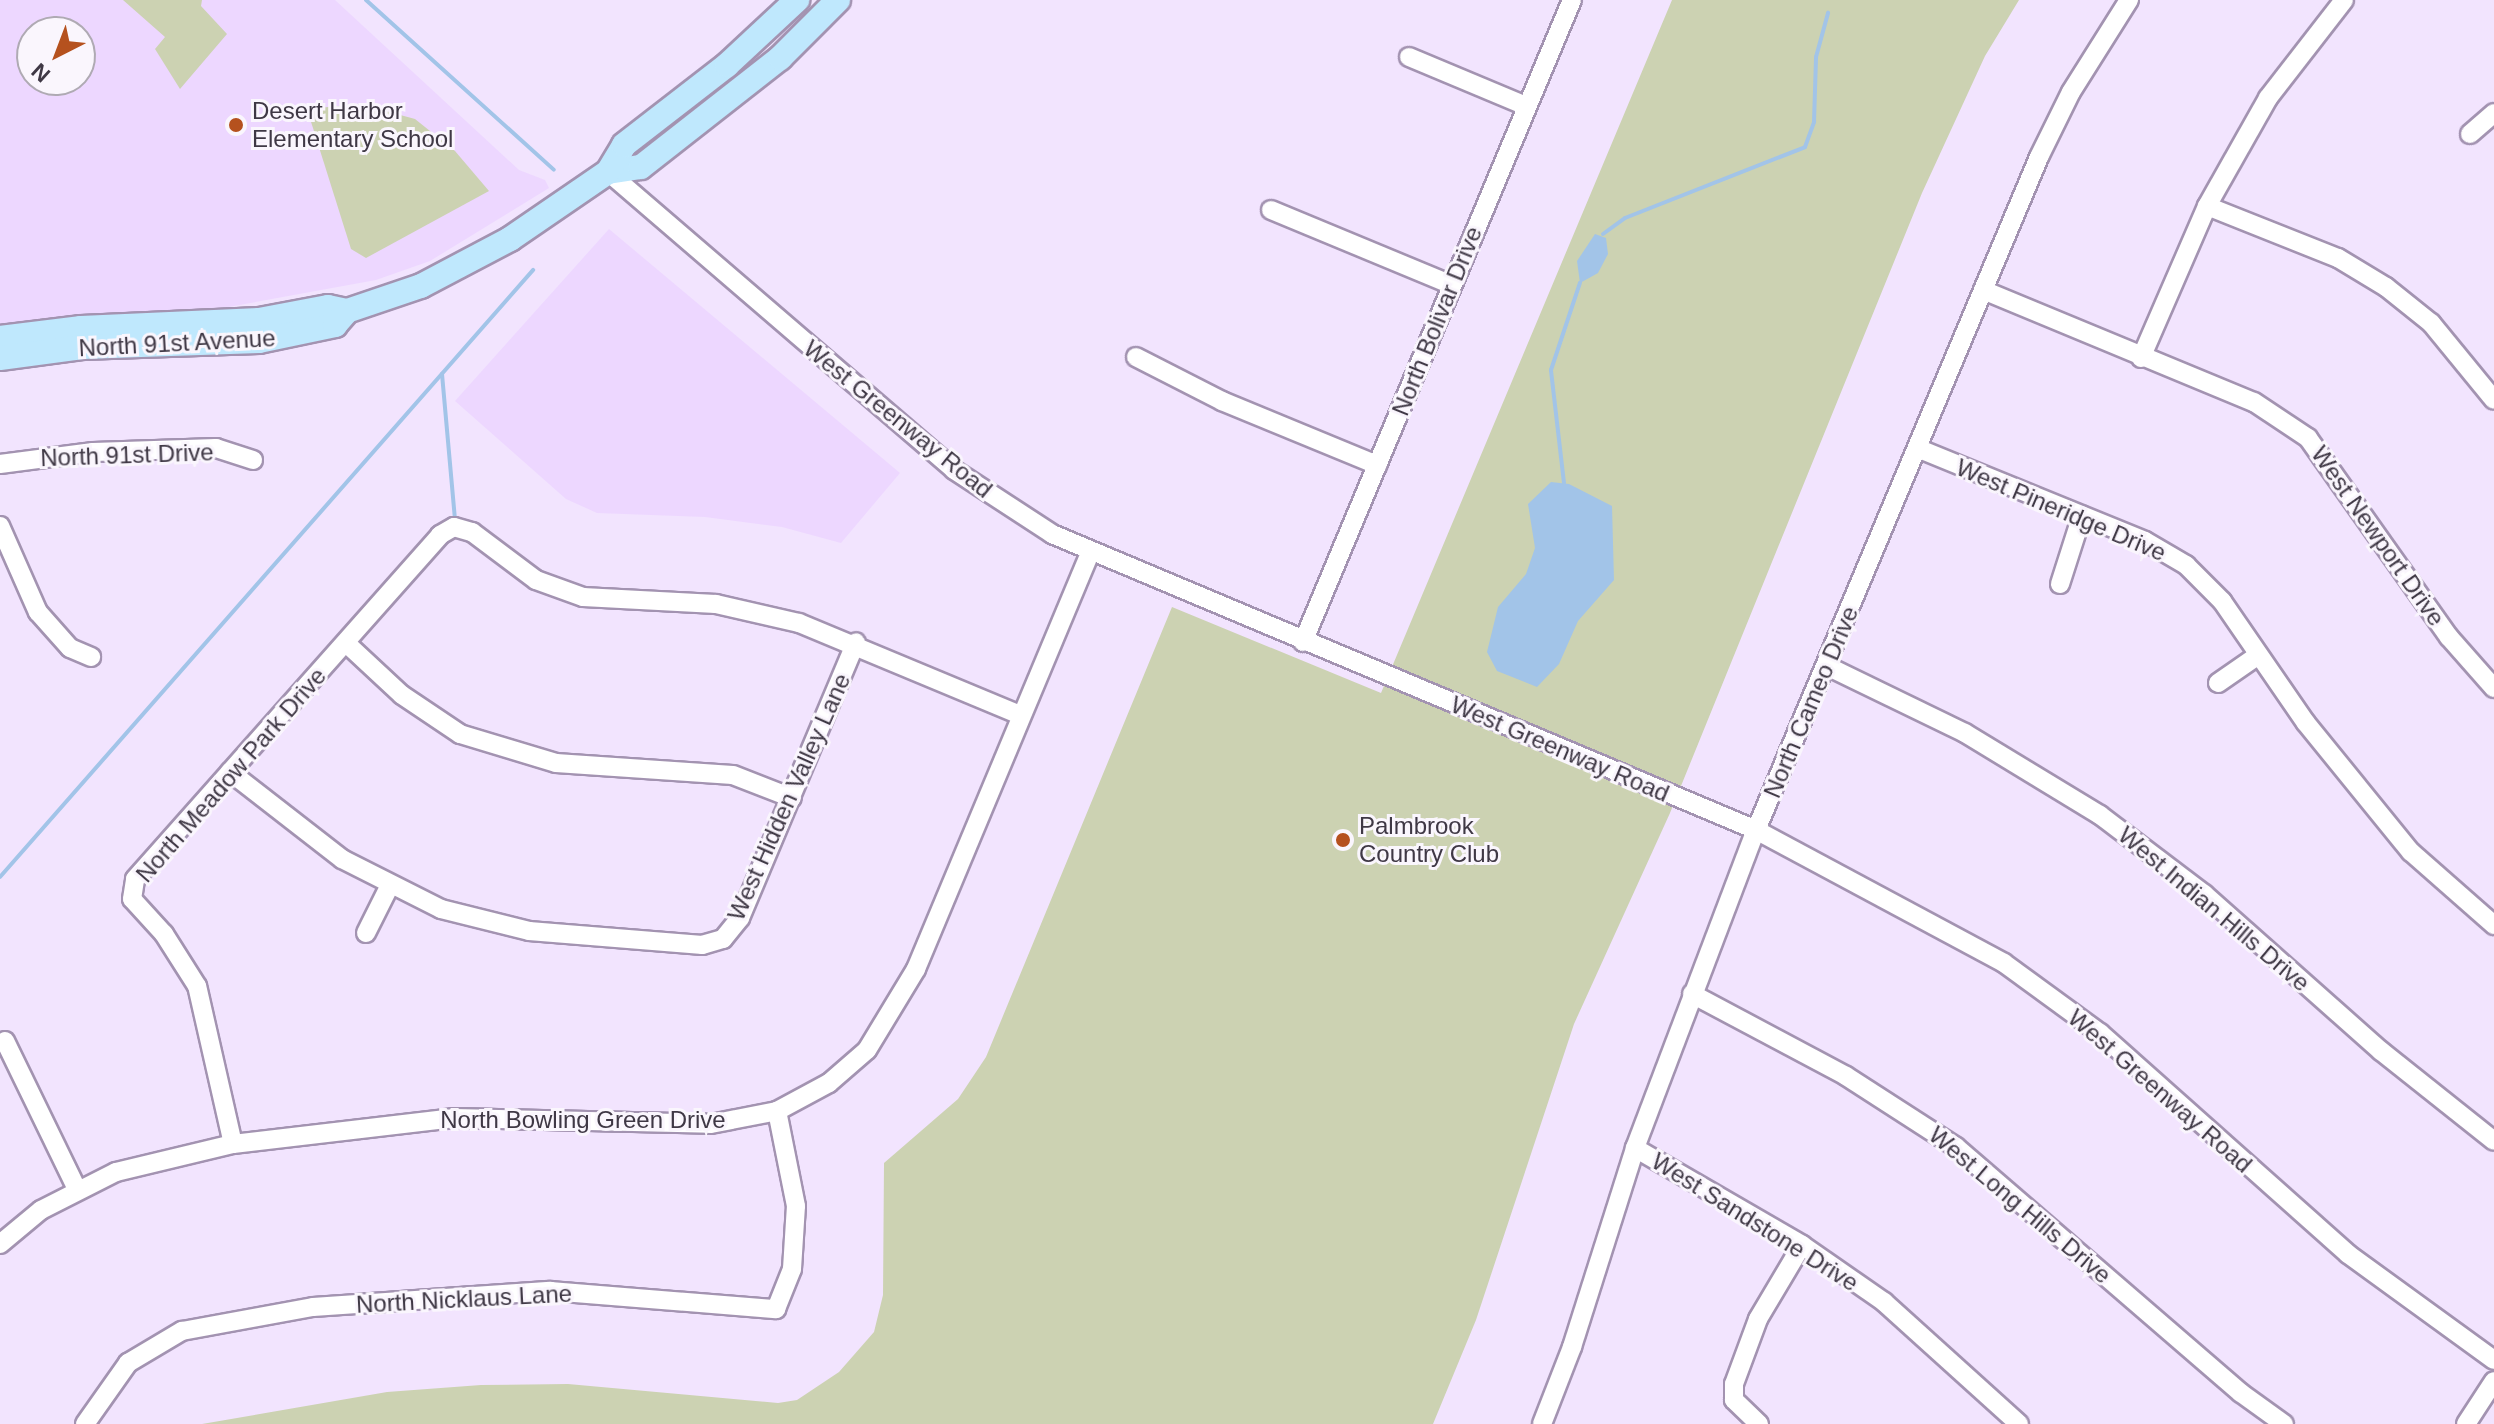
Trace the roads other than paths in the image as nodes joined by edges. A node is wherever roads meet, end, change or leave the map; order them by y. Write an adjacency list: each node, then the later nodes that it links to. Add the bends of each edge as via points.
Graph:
1 (797, 0): 10 (main road, North 91st Avenue, via 727,65 624,145)
2 (838, 0): 10 (main road, North 91st Avenue, via 780,58 641,167)
3 (1572, 0): 7 (street, North Bolivar Drive)
4 (2129, 0): 14 (street, North Cameo Drive, via 2071,92)
5 (2344, 0): 11 (street, via 2268,98)
6 (1409, 57): 7 (street)
7 (1526, 106): 13 (street, North Bolivar Drive)
8 (2494, 113): 9 (street)
9 (2470, 134)
10 (608, 172): 15 (main road, North 91st Avenue, via 446,275 347,311 335,325 309,332); 27 (street, West Greenway Road, via 954,470)
11 (2207, 206): 19 (street); 20 (street, via 2338,258 2386,287 2431,323)
12 (1271, 210): 13 (street)
13 (1452, 285): 24 (street, North Bolivar Drive)
14 (1983, 290): 19 (street, West Newport Drive); 21 (street, North Cameo Drive)
15 (203, 334): 16 (main road, North 91st Avenue); 18 (main road, North 91st Avenue)
16 (0, 338)
17 (1136, 357): 24 (street, via 1222,401)
18 (0, 358)
19 (2141, 358): 36 (street, West Newport Drive, via 2254,402 2308,438 2449,637)
20 (2494, 400)
21 (1917, 448): 25 (street, West Pineridge Drive); 34 (street, North Cameo Drive)
22 (253, 460): 23 (street, North 91st Drive, via 216,448 93,452)
23 (0, 464)
24 (1377, 465): 30 (street, North Bolivar Drive)
25 (2082, 515): 28 (street); 32 (street, West Pineridge Drive, via 2186,565 2222,601)
26 (0, 526): 33 (street, via 38,612 70,648)
27 (1090, 553): 30 (street, West Greenway Road); 37 (street, North Bowling Green Drive)
28 (2060, 584)
29 (856, 642): 31 (street, North Meadow Park Drive, via 716,604 599,600 558,590 515,567 472,532 454,527 440,535); 37 (street); 39 (street, West Hidden Valley Lane)
30 (1303, 642): 40 (street, West Greenway Road)
31 (346, 643): 38 (street, North Meadow Park Drive); 39 (street, via 402,695 460,734 556,763 733,775)
32 (2257, 656): 35 (street); 42 (street, West Pineridge Drive, via 2411,852)
33 (91, 657)
34 (1827, 666): 40 (street, North Cameo Drive); 47 (street, West Indian Hills Drive, via 1965,733 2100,815 2204,894 2381,1051)
35 (2218, 683)
36 (2494, 688)
37 (1020, 715): 46 (street, North Bowling Green Drive, via 916,969 890,1019 846,1071)
38 (230, 772): 41 (street, West Hidden Valley Lane, via 285,819); 48 (street, North Meadow Park Drive, via 135,879 132,899 164,934 197,986)
39 (792, 798): 41 (street, West Hidden Valley Lane, via 740,918 723,939 702,945 529,931 441,909)
40 (1756, 830): 44 (street, North Cameo Drive); 53 (street, West Greenway Road, via 2004,963 2100,1033 2348,1254)
41 (389, 887): 43 (street)
42 (2494, 925)
43 (366, 933)
44 (1692, 994): 49 (street, North Cameo Drive); 59 (street, West Long Hills Drive, via 1846,1076 1956,1147)
45 (5, 1041): 50 (street)
46 (777, 1111): 48 (street, North Bowling Green Drive, via 711,1124 535,1116 441,1119); 55 (street, North Nicklaus Lane, via 796,1206 792,1269 776,1309 550,1291 313,1307 182,1331 128,1363)
47 (2494, 1141)
48 (233, 1144): 50 (street, North Bowling Green Drive, via 116,1172)
49 (1635, 1148): 52 (street, West Sandstone Drive); 56 (street, North Cameo Drive)
50 (77, 1189): 51 (street, North Bowling Green Drive)
51 (0, 1244)
52 (1802, 1245): 57 (street, via 1758,1319 1734,1384 1734,1400); 58 (street, West Sandstone Drive, via 1884,1302)
53 (2494, 1360)
54 (2494, 1381): 60 (street)
55 (85, 1424)
56 (1542, 1424)
57 (1759, 1424)
58 (2019, 1424)
59 (2284, 1424)
60 (2466, 1424)

